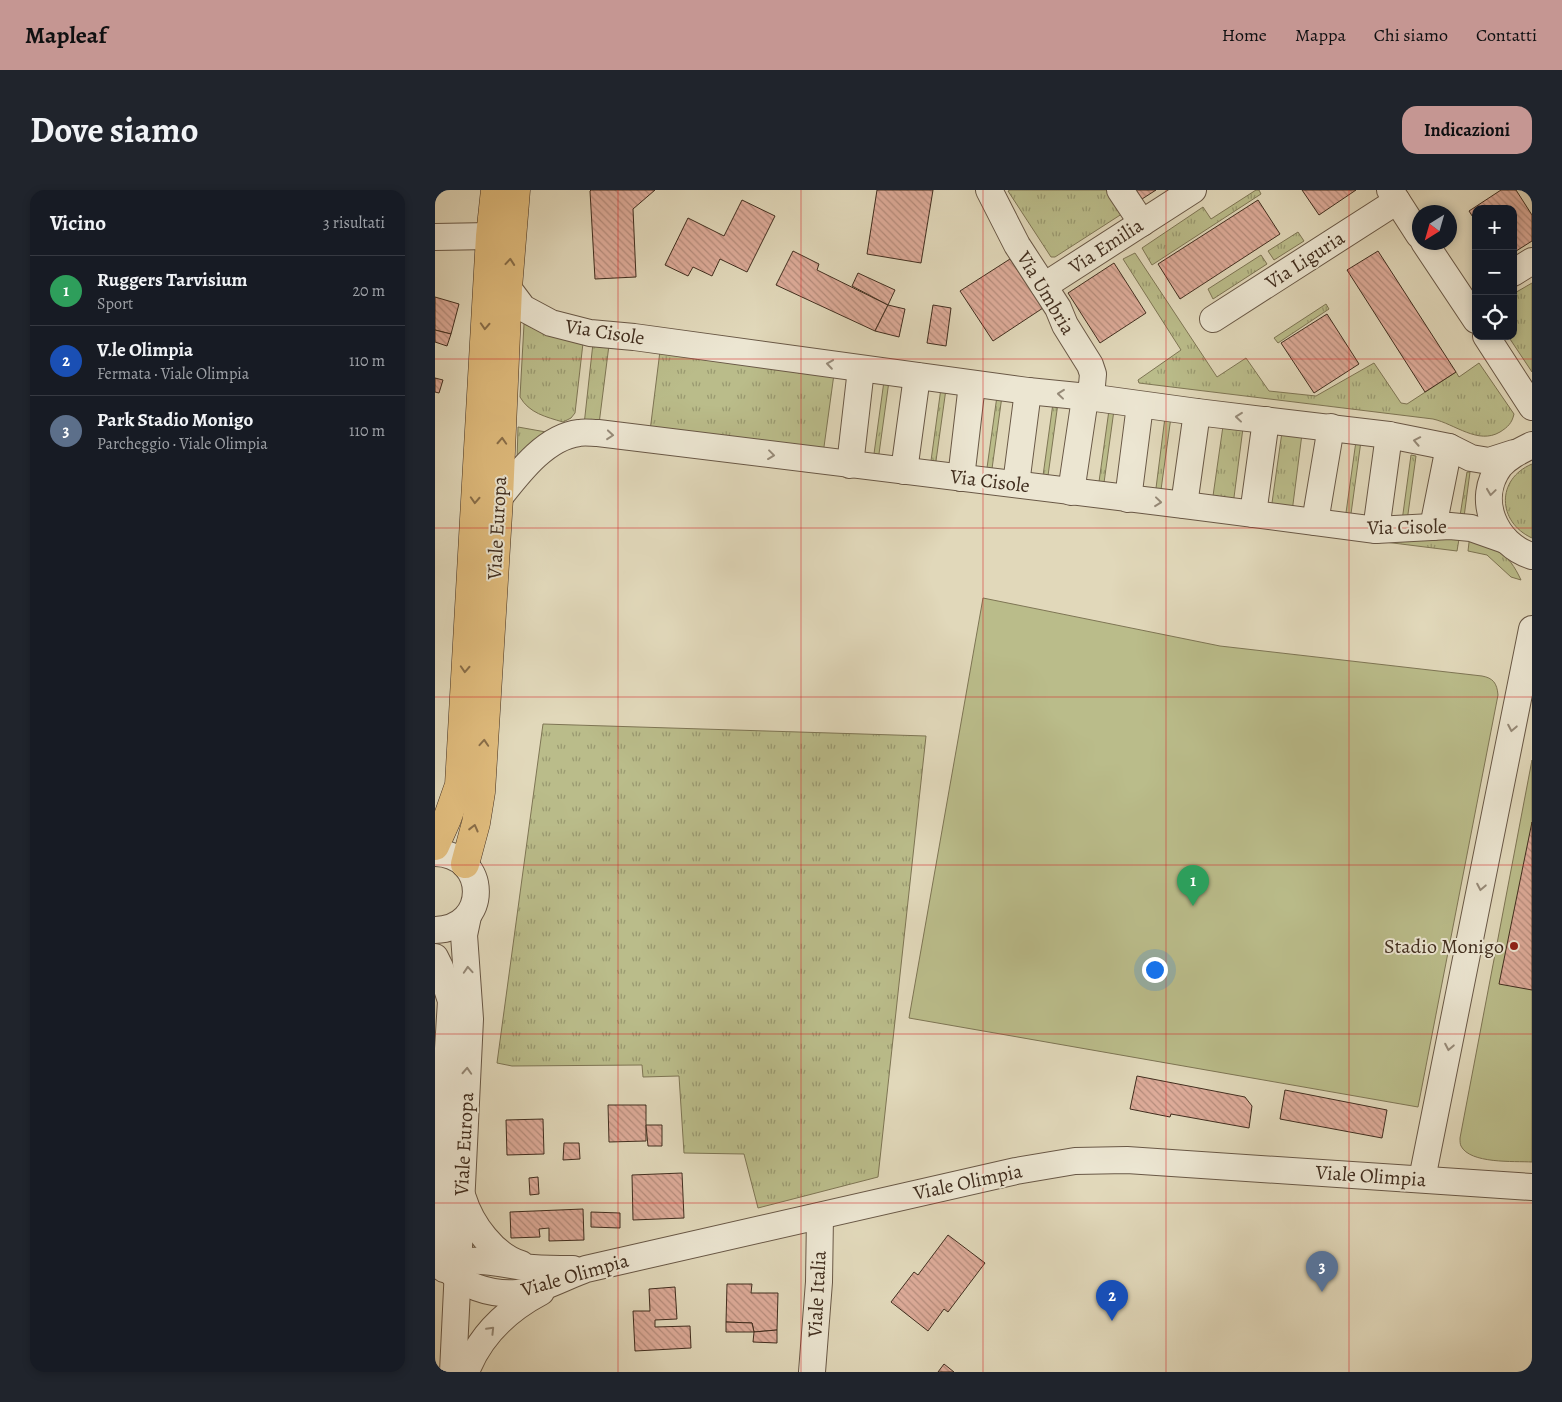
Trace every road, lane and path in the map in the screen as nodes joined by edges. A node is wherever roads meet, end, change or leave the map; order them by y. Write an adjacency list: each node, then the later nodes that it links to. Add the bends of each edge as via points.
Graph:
1 (495, 190): 9 (main road, Viale Europa)
2 (516, 190): 15 (main road, Viale Europa, one-way to 2)
3 (989, 190): 14 (street, Via Umbria, via 1017,245)
4 (1120, 190): 7 (street)
5 (1193, 190): 7 (street, Via Emilia)
6 (1393, 196): 8 (street, Via Liguria); 17 (street, Via Liguria)
7 (1142, 223): 14 (street, Via Emilia)
8 (1412, 225)
9 (490, 236): 10 (street); 46 (main road, Viale Europa, one-way to 46, via 459,784)
10 (435, 237)
11 (1430, 250): 16 (street)
12 (1532, 261): 13 (street)
13 (1517, 270)
14 (1044, 286): 23 (street, Via Umbria, via 1090,366 1093,385)
15 (508, 288): 19 (street, Via Cisole, one-way to 15, via 590,333 551,323 523,308); 37 (main road, Viale Europa, one-way to 15)
16 (1472, 307)
17 (1213, 319)
18 (1489, 340): 25 (street)
19 (861, 369): 20 (street, Via Cisole); 32 (street)
20 (917, 376): 21 (street, Via Cisole); 33 (street)
21 (972, 384): 22 (street, Via Cisole); 34 (street)
22 (1028, 391): 23 (street, Via Cisole, one-way to 22); 35 (street)
23 (1088, 397): 24 (street, Via Cisole); 36 (street, Via Umbria, via 1084,405)
24 (1140, 405): 26 (street, Via Cisole); 38 (street)
25 (1532, 407)
26 (1197, 412): 27 (street, Via Cisole, one-way to 26); 39 (street)
27 (1266, 420): 28 (street, Via Cisole); 40 (street)
28 (1331, 427): 29 (street, Via Cisole); 41 (street)
29 (1389, 435): 30 (street, Via Cisole, one-way to 29); 43 (street)
30 (1449, 447): 31 (street, Via Cisole, via 1471,458 1489,461); 42 (street)
31 (1523, 449): 44 (street, Via Cisole, one-way to 44, via 1500,467 1491,484 1489,504 1493,524)
32 (850, 465): 33 (street, Via Cisole); 37 (street, Via Cisole, one-way to 32, via 530,460 562,438 578,433)
33 (904, 471): 34 (street, Via Cisole)
34 (961, 478): 35 (street, Via Cisole)
35 (1016, 484): 36 (street, Via Cisole)
36 (1071, 492): 38 (street, Via Cisole)
37 (499, 498): 48 (main road, Viale Europa, one-way to 37, via 481,792)
38 (1127, 499): 39 (street, Via Cisole, one-way to 39)
39 (1184, 505): 40 (street, Via Cisole)
40 (1253, 514): 41 (street, Via Cisole)
41 (1315, 522): 43 (street, Via Cisole)
42 (1433, 528): 43 (street, Via Cisole); 44 (street, Via Cisole, via 1471,528)
43 (1376, 530)
44 (1522, 555)
45 (1532, 628): 52 (street, one-way to 52)
46 (435, 846)
47 (435, 853): 48 (street, via 455,857)
48 (465, 864): 49 (street, Viale Europa, via 475,884 476,895)
49 (468, 916): 50 (street, via 458,925); 54 (street, Viale Europa, one-way to 49, via 470,1019 465,936)
50 (435, 930)
51 (435, 957): 56 (street, Viale Europa, via 451,1001)
52 (1422, 1179): 53 (street, Viale Olimpia); 55 (street, Viale Olimpia, via 1127,1160 1075,1161)
53 (1532, 1187)
54 (461, 1190): 56 (street, Viale Europa); 57 (street, via 473,1223 483,1236 515,1262)
55 (820, 1216): 58 (street, Viale Olimpia); 61 (street, Viale Italia)
56 (445, 1265): 57 (street, via 475,1261); 58 (street, Viale Olimpia, via 477,1288 517,1293); 59 (street, Viale Europa)
57 (535, 1268): 58 (street)
58 (586, 1269): 60 (street, one-way to 58, via 480,1343 502,1318 521,1302)
59 (453, 1372)
60 (466, 1372)
61 (812, 1372)

